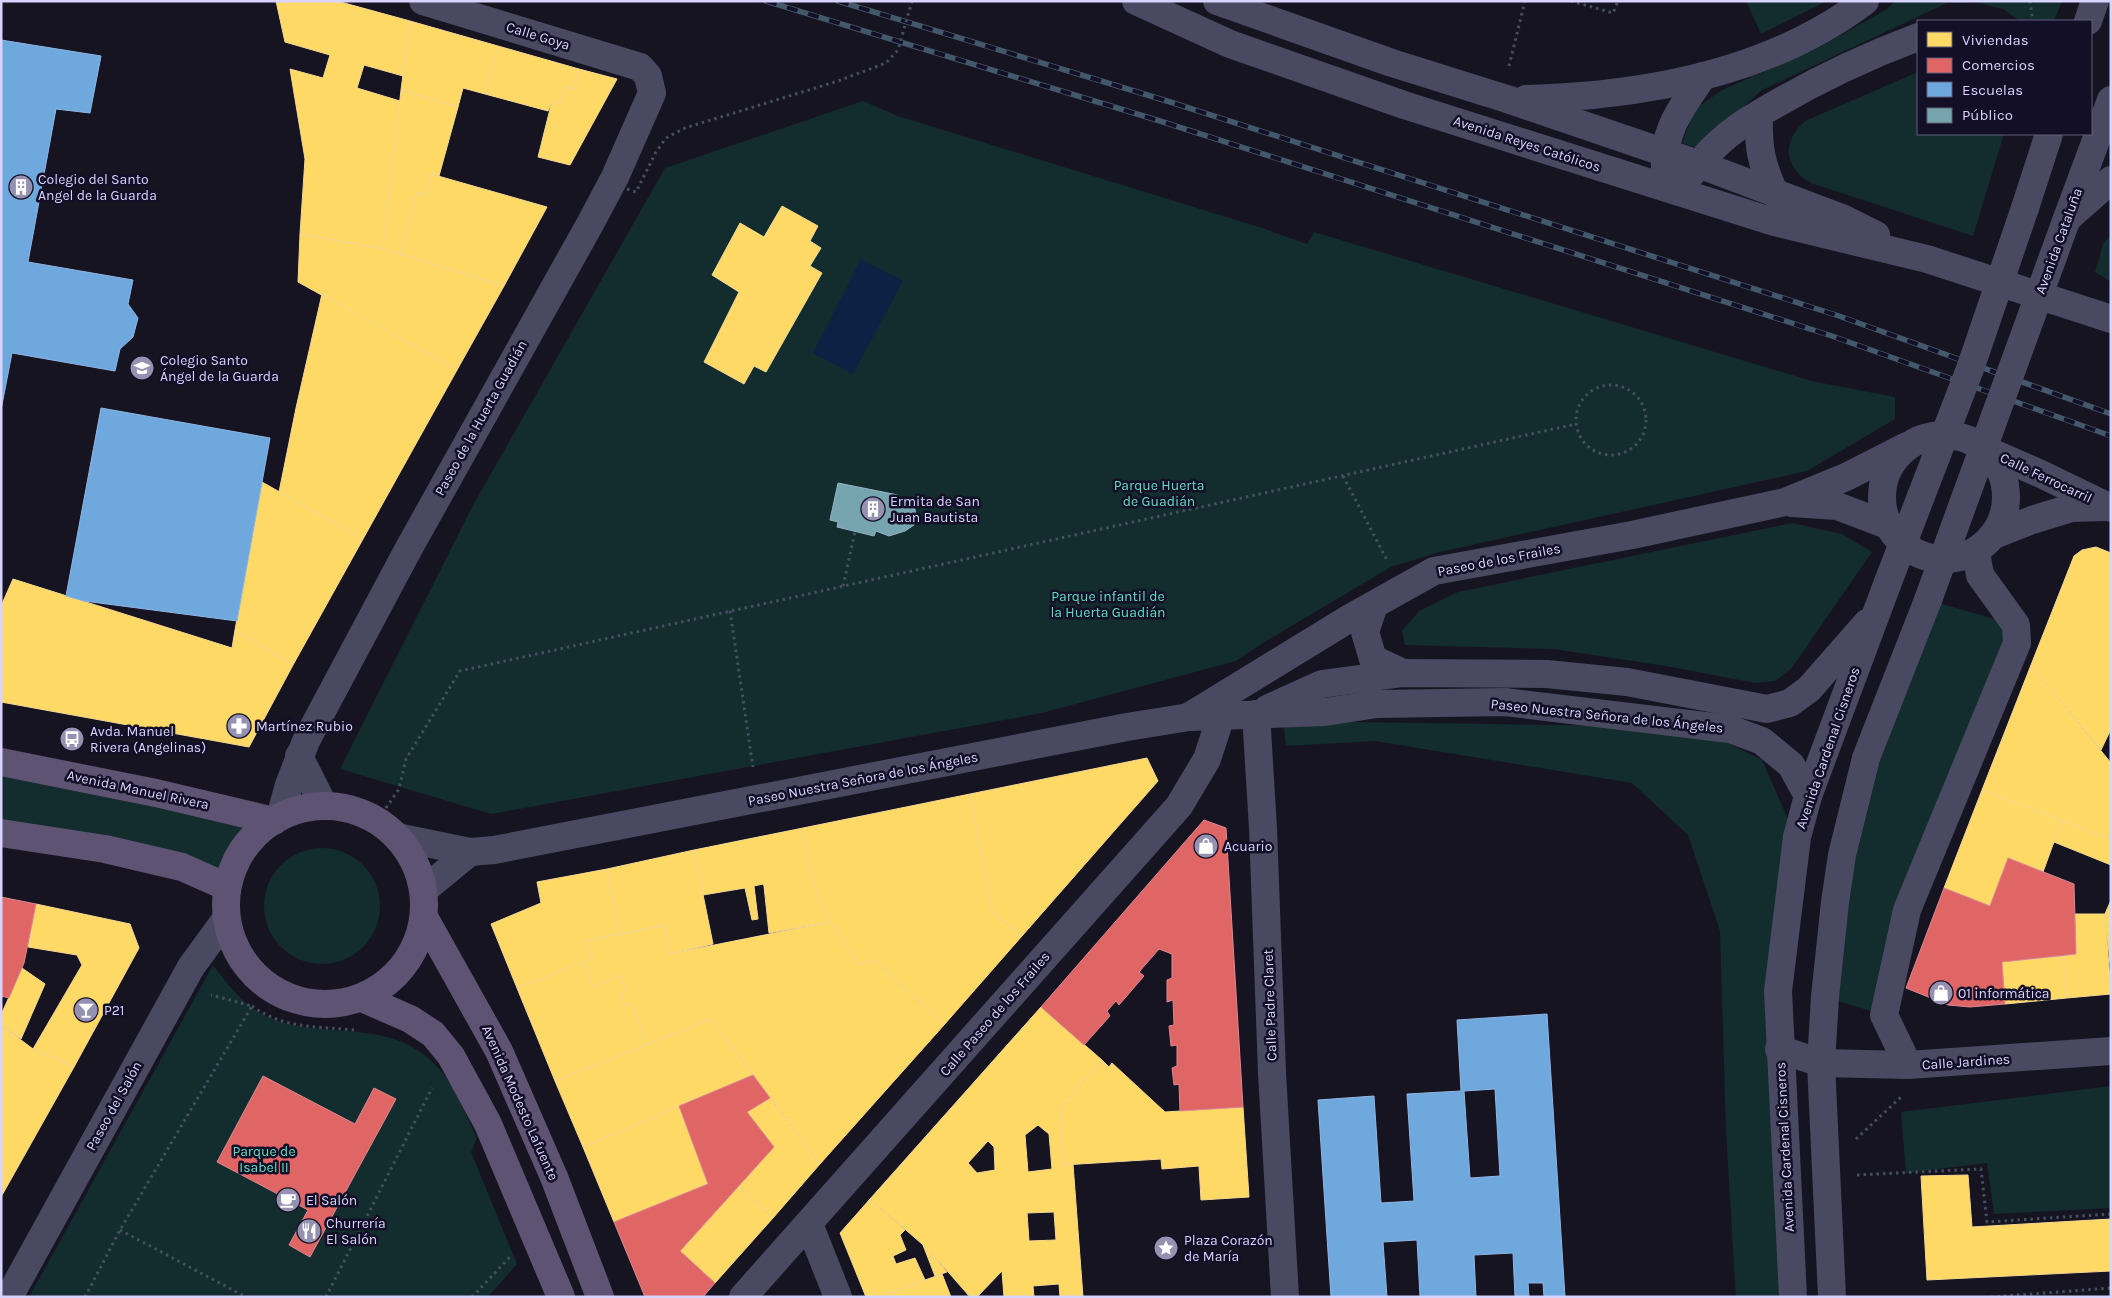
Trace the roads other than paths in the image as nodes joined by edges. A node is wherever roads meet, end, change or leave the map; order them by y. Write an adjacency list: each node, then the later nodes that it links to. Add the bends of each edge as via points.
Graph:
1 (423, 1): 8 (street, Calle Goya, via 640,67)
2 (1136, 1): 19 (street, Avenida Reyes Católicos, via 1230,44 1404,106)
3 (1217, 1): 10 (street, Avenida Reyes Católicos, via 1392,63)
4 (1865, 1): 9 (street, via 1813,36 1722,72)
5 (2094, 1): 6 (street)
6 (2088, 20)
7 (1917, 37): 12 (street, via 1795,92)
8 (648, 76): 36 (street, Paseo de la Huerta Guadián, via 652,93 615,177 409,548)
9 (1703, 76): 10 (street, via 1575,98); 15 (street, via 1681,108 1668,135)
10 (1504, 98): 15 (street, Avenida Reyes Católicos)
11 (2111, 100): 21 (street, Avenida Cataluña)
12 (1759, 114): 16 (street, via 1736,126); 20 (street, via 1758,143 1765,172)
13 (2033, 135): 17 (street)
14 (2049, 135): 17 (street)
15 (1664, 153): 16 (street, Avenida Reyes Católicos); 19 (street)
16 (1698, 164): 19 (street); 20 (street, Avenida Reyes Católicos)
17 (2035, 176): 31 (street, Avenida Cardenal Cisneros, bridge, via 1970,369)
18 (2111, 180): 21 (street)
19 (1672, 191): 22 (street, Avenida Reyes Católicos, via 1774,222)
20 (1776, 194): 22 (street, Avenida Reyes Católicos, via 1842,218)
21 (2066, 221): 51 (street, Avenida Cataluña, bridge, via 1928,600 1866,758 1842,855 1825,997)
22 (1927, 259): 23 (street, Avenida Reyes Católicos)
23 (2111, 319)
24 (1907, 446): 25 (street, Calle Ferrocarril, via 1926,437 1946,434 1966,439); 26 (street, Paseo de los Frailes, via 1846,477); 28 (street, Calle Ferrocarril, via 1894,458 1881,491)
25 (1984, 449): 27 (street, Calle Ferrocarril); 29 (street, Calle Ferrocarril, via 1998,465 2005,482 2007,500 2003,518)
26 (1785, 502): 28 (street, Paseo de los Frailes, via 1837,506); 30 (street, Paseo de los Frailes, via 1632,535 1434,571)
27 (2109, 508): 29 (street, Calle Ferrocarril, via 2071,508)
28 (1887, 525): 29 (street, Calle Ferrocarril, via 1899,542 1916,554 1936,560 1956,559)
29 (1985, 543): 52 (street, via 1980,574 2016,625 2017,643 1906,910 1884,1015)
30 (1374, 605): 32 (street, via 1365,632 1373,658); 35 (street, Paseo de los Frailes)
31 (1877, 612): 32 (street, Paseo Nuestra Señora de los Ángeles, via 1809,689 1790,703 1767,710 1627,682 1546,674); 38 (street, Avenida Cardenal Cisneros)
32 (1403, 673): 33 (street, Paseo Nuestra Señora de los Ángeles, via 1322,684)
33 (1256, 714): 34 (street, Paseo Nuestra Señora de los Ángeles); 38 (street, Paseo Nuestra Señora de los Ángeles, via 1325,712 1377,704 1505,702 1730,729 1762,741 1792,766); 59 (street, Calle Padre Claret)
34 (1221, 716): 35 (street, Paseo Nuestra Señora de los Ángeles); 53 (street, Calle Paseo de los Frailes, via 1207,759 1179,806)
35 (1189, 717): 43 (street, Paseo Nuestra Señora de los Ángeles)
36 (299, 756): 39 (street); 40 (street, Paseo de la Huerta Guadián)
37 (1, 762): 40 (main road, Avenida Manuel Rivera)
38 (1808, 796): 49 (street, Avenida Cardenal Cisneros, via 1797,837 1778,991)
39 (324, 806): 40 (main road, via 300,808); 41 (main road, via 352,810)
40 (277, 819): 44 (main road, via 257,833 243,849)
41 (387, 829): 43 (street, Paseo Nuestra Señora de los Ángeles); 45 (main road, via 416,863)
42 (1, 833): 44 (main road, via 105,849 182,867)
43 (470, 852): 45 (street)
44 (227, 887): 47 (main road)
45 (425, 889): 46 (main road)
46 (424, 917): 48 (main road, via 417,943 404,966 385,985); 56 (main road, Avenida Modesto Lafuente, via 499,1052 554,1177)
47 (226, 919): 48 (main road, via 234,948 251,973 274,992 302,1003 332,1005); 54 (street, Paseo del Salón, via 191,967)
48 (362, 998): 55 (main road, via 410,1019 433,1034 451,1056 488,1124)
49 (1779, 1049): 51 (street, Calle Jardines); 60 (street, Avenida Cardenal Cisneros)
50 (2111, 1051): 52 (street, Calle Jardines)
51 (1821, 1063): 52 (street, Calle Jardines); 61 (street)
52 (1908, 1065)
53 (809, 1224): 57 (street, Calle Paseo de los Frailes); 58 (street)
54 (9, 1297)
55 (561, 1297)
56 (600, 1297)
57 (743, 1297)
58 (838, 1297)
59 (1286, 1297)
60 (1793, 1297)
61 (1832, 1297)

